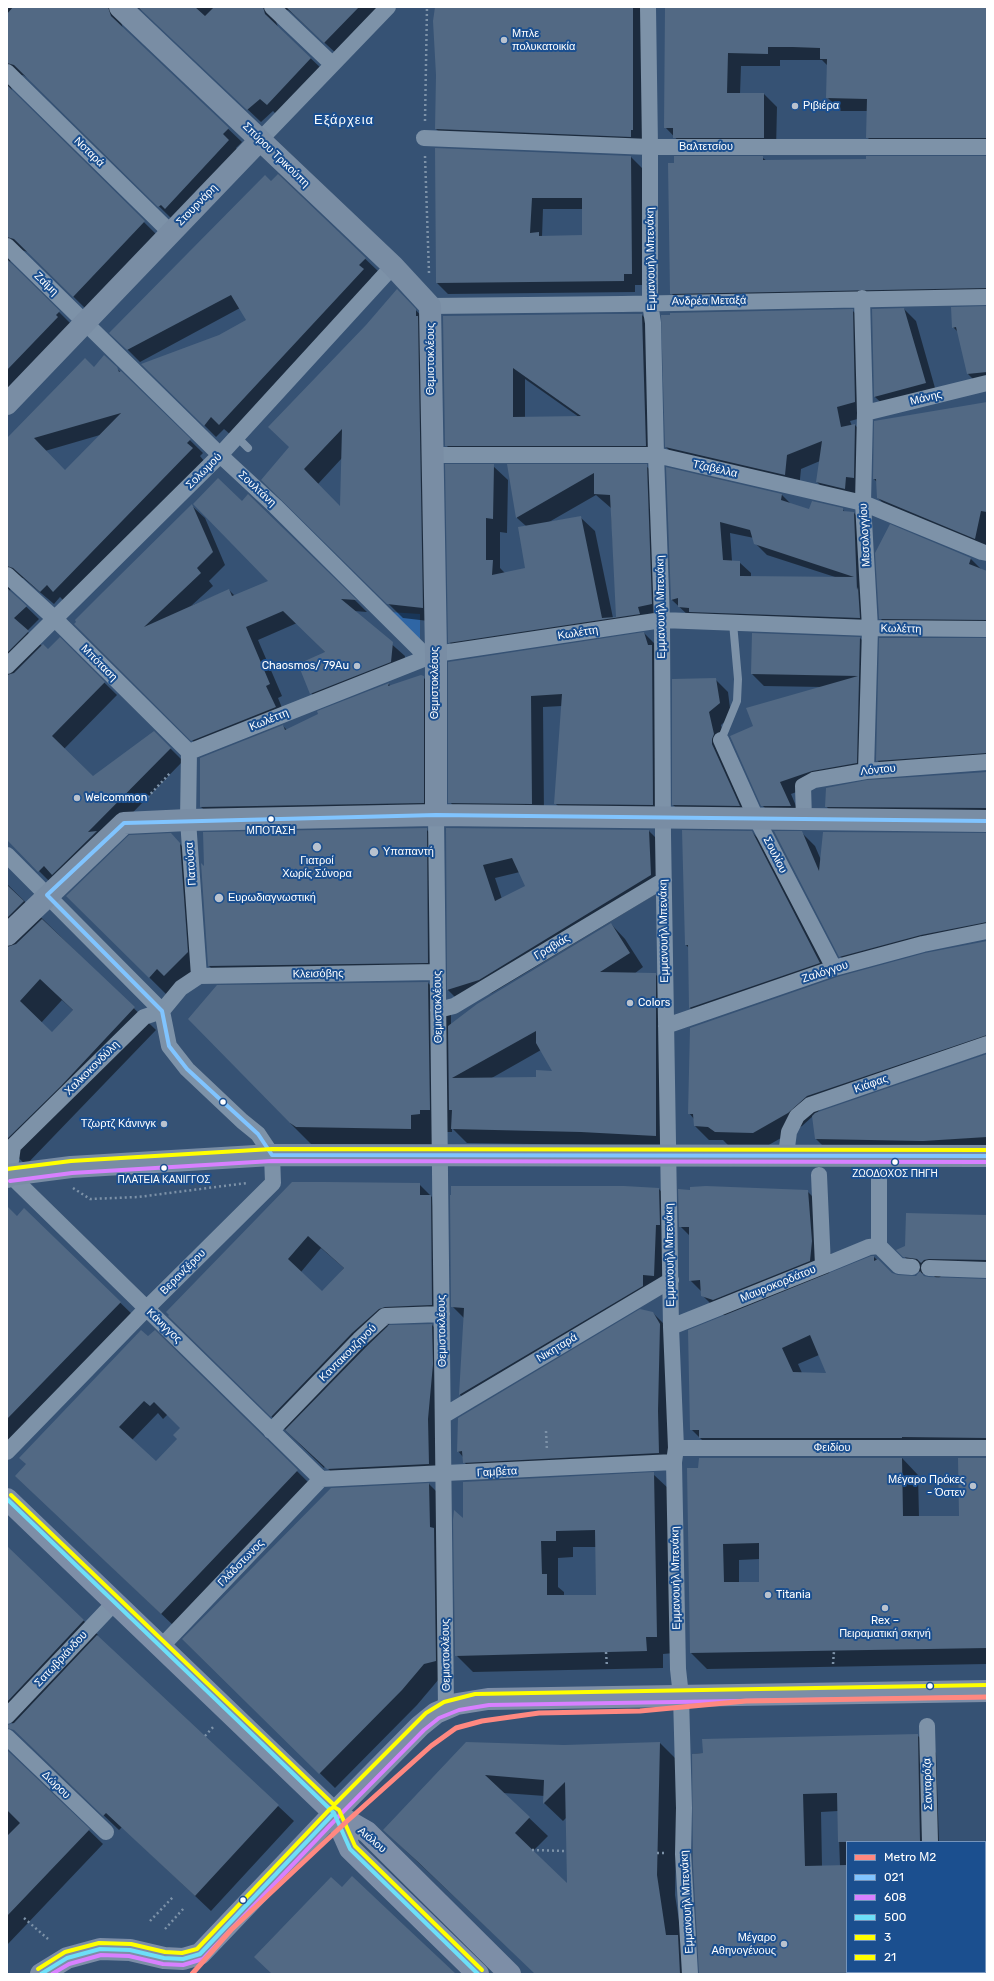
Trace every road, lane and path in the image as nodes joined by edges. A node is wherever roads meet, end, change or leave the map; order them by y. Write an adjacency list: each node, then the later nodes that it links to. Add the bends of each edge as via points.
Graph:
1 (120, 7): 8 (main road, Σπύρου Τρικούπη)
2 (272, 7): 5 (street)
3 (388, 7): 5 (street, Στουρνάρη)
4 (648, 7): 9 (street, Εμμανουήλ Μπενάκη)
5 (332, 64): 8 (street, Στουρνάρη)
6 (7, 72): 11 (street, Νοταρά)
7 (424, 138): 9 (street, Βαλτετσίου)
8 (260, 140): 11 (main road, Στουρνάρη); 13 (main road, Σπύρου Τρικούπη)
9 (650, 147): 10 (street, Βαλτετσίου); 16 (street, Εμμανουήλ Μπενάκη)
10 (987, 147)
11 (171, 233): 18 (main road, Στουρνάρη)
12 (7, 246): 18 (street, Ζαΐμη)
13 (393, 266): 17 (main road, Σπύρου Τρικούπη); 22 (street, Σολωμού, via 242,442)
14 (987, 297): 15 (street, Ανδρέα Μεταξά)
15 (862, 298): 16 (street, Ανδρέα Μεταξά); 21 (street, Μεσολογγίου)
16 (650, 302): 17 (street, Ανδρέα Μεταξά); 24 (street, Εμμανουήλ Μπενάκη, via 654,323)
17 (430, 306): 23 (main road, Θεμιστοκλέους)
18 (86, 322): 20 (main road, Στουρνάρη); 22 (street, Σουλτάνη)
19 (987, 383): 21 (street, Μάνης)
20 (7, 404)
21 (865, 413): 25 (street, Μεσολογγίου)
22 (220, 455): 28 (street, Σολωμού); 33 (street, Σουλτάνη)
23 (431, 455): 24 (street, Τζαβέλλα); 33 (main road, Θεμιστοκλέους)
24 (656, 455): 25 (street, Τζαβέλλα); 29 (street, Εμμανουήλ Μπενάκη)
25 (863, 503): 26 (street, Τζαβέλλα); 31 (street, Μεσολογγίου)
26 (987, 553)
27 (7, 575): 28 (street, Μπόταση)
28 (54, 618): 34 (street, Σολωμού); 36 (street, Μπόταση)
29 (662, 620): 30 (street, Κωλέττη); 33 (street, Κωλέττη); 40 (street, Εμμανουήλ Μπενάκη)
30 (733, 623): 31 (street, Κωλέττη); 35 (lane, via 738,679 736,701)
31 (870, 628): 32 (street, Κωλέττη); 38 (street, Μεσολογγίου)
32 (987, 629)
33 (431, 655): 36 (street, Κωλέττη); 39 (main road, Θεμιστοκλέους)
34 (7, 666)
35 (721, 740): 41 (street, Σουλίου)
36 (189, 752): 43 (street, Πατούσα); 45 (path)
37 (987, 762): 38 (street, Λόντου)
38 (866, 771): 42 (street, Λόντου, via 814,780 803,786)
39 (436, 815): 40 (main road); 43 (main road); 52 (street, Θεμιστοκλέους)
40 (662, 817): 41 (main road); 47 (street, Εμμανουήλ Μπενάκη)
41 (756, 818): 42 (main road); 51 (street, Σουλίου)
42 (804, 819): 44 (main road)
43 (188, 820): 45 (main road); 53 (street, Πατούσα)
44 (987, 821)
45 (124, 823): 48 (main road)
46 (7, 855): 48 (street)
47 (664, 880): 54 (street, Γραβιάς, via 454,1006); 56 (street, Εμμανουήλ Μπενάκη)
48 (48, 895): 50 (main road); 55 (street)
49 (987, 932): 51 (street, Ζαλόγγου, via 923,944)
50 (7, 935)
51 (834, 968): 56 (street, Ζαλόγγου)
52 (437, 972): 53 (street, Κλεισόβης); 54 (street, Θεμιστοκλέους)
53 (199, 976): 55 (street, via 181,988)
54 (438, 1010): 59 (street, Θεμιστοκλέους)
55 (162, 1011): 58 (street, via 169,1046 187,1069 258,1134); 63 (street, Χαλκοκονδύλη, via 144,1017 13,1146)
56 (666, 1026): 60 (street, Εμμανουήλ Μπενάκη)
57 (987, 1044): 61 (street, Κιάφας, via 810,1105 797,1116 789,1132)
58 (272, 1155): 59 (main road); 63 (main road, via 71,1167); 74 (street, Βερανζέρου, via 273,1183)
59 (440, 1155): 60 (main road); 75 (street, Θεμιστοκλέους)
60 (669, 1155): 61 (main road); 73 (street, Εμμανουήλ Μπενάκη)
61 (786, 1155): 62 (main road)
62 (987, 1156)
63 (8, 1175): 74 (street, Κάνιγγος)
64 (819, 1175): 69 (street, Μαυροκορδάτου)
65 (879, 1176): 68 (street)
66 (248, 1183): 67 (path, via 138,1197 97,1199 90,1199)
67 (73, 1189)
68 (879, 1246): 69 (street, via 869,1246); 70 (street, via 899,1266)
69 (823, 1266): 76 (street, Μαυροκορδάτου)
70 (912, 1267)
71 (929, 1268): 72 (street)
72 (987, 1270)
73 (671, 1280): 76 (street, Εμμανουήλ Μπενάκη); 77 (street, Νικηταρά)
74 (146, 1309): 78 (street, Κάνιγγος); 80 (street, Βερανζέρου)
75 (442, 1314): 77 (street, Θεμιστοκλέους); 78 (street, Καντακουζηνού, via 385,1316)
76 (671, 1327): 81 (street, Εμμανουήλ Μπενάκη)
77 (443, 1416): 82 (street, Θεμιστοκλέους)
78 (272, 1431): 83 (street, Κάνιγγος)
79 (987, 1448): 81 (street, Φειδίου)
80 (7, 1452)
81 (675, 1455): 82 (street, Γαμβέτα); 92 (street, Εμμανουήλ Μπενάκη, via 678,1669)
82 (444, 1474): 83 (street, Γαμβέτα); 93 (street, Θεμιστοκλέους)
83 (321, 1479): 86 (street, Γλάδστωνος)
84 (7, 1499): 85 (main road)
85 (115, 1602): 86 (main road); 94 (street, Σατωβριάνδου)
86 (161, 1647): 97 (main road)
87 (834, 1651): 89 (path)
88 (606, 1652): 90 (path)
89 (833, 1664)
90 (607, 1667)
91 (987, 1691): 92 (main road)
92 (681, 1696): 93 (main road, via 488,1699); 111 (street, Εμμανουήλ Μπενάκη, via 683,1854)
93 (446, 1708): 97 (main road, via 420,1726)
94 (7, 1716)
95 (927, 1726): 99 (street, Σανταρόζα)
96 (7, 1737): 98 (street, Δώρου)
97 (334, 1813): 108 (main road, via 200,1954 183,1959 164,1958 130,1950 100,1949 67,1958); 109 (main road, Αιόλου, via 350,1849); 110 (main road, Αιόλου, via 367,1832)
98 (106, 1832)
99 (930, 1841)
100 (532, 1850): 101 (path)
101 (566, 1851)
102 (173, 1897): 105 (path)
103 (184, 1908): 106 (path)
104 (24, 1918): 107 (path)
105 (150, 1921)
106 (165, 1929)
107 (48, 1939)
108 (41, 1974)
109 (478, 1974)
110 (510, 1974)
111 (690, 1974)

